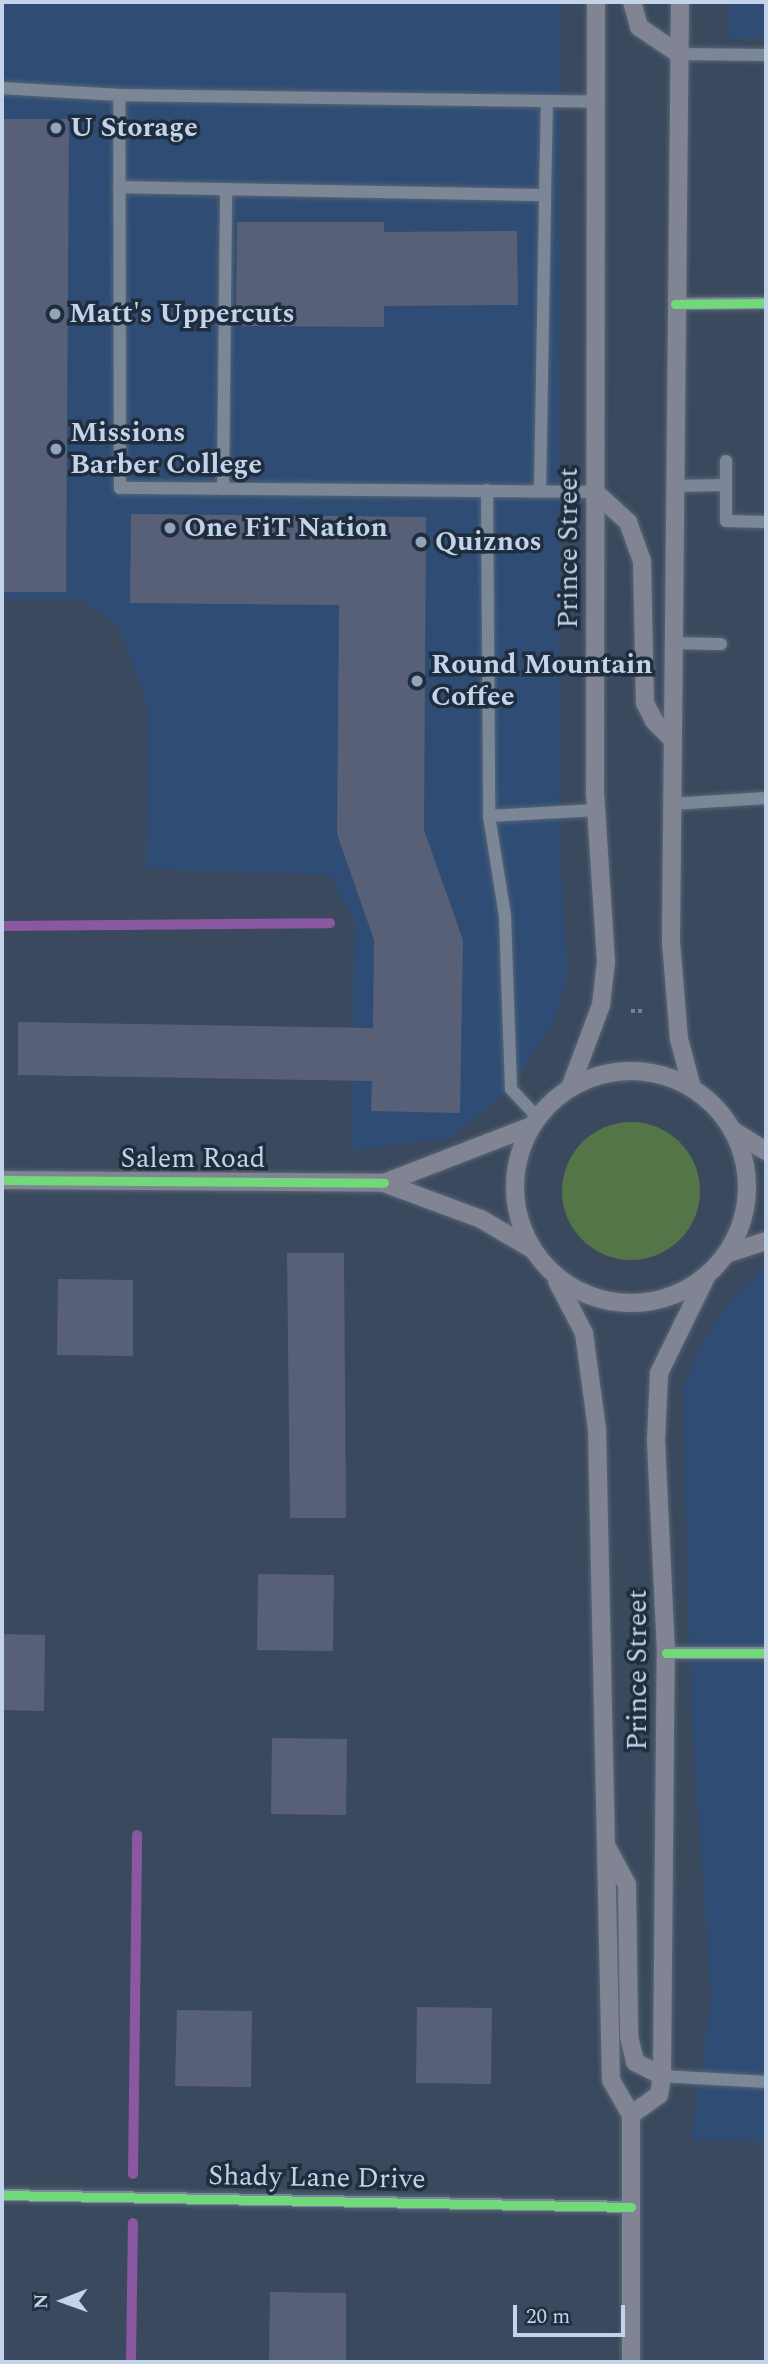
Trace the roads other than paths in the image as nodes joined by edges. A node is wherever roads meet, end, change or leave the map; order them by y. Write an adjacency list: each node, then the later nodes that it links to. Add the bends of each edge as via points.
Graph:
1 (596, 2): 9 (main road, Prince Street)
2 (632, 2): 4 (main road, via 639,27)
3 (680, 2): 4 (main road)
4 (679, 54): 5 (street); 14 (main road)
5 (766, 55)
6 (2, 88): 7 (street)
7 (119, 95): 8 (street); 10 (street)
8 (547, 101): 9 (street); 12 (street)
9 (597, 102): 21 (main road, Prince Street)
10 (118, 187): 11 (street); 18 (street, via 120,488)
11 (226, 190): 12 (street); 18 (street)
12 (545, 195): 20 (street)
13 (766, 303): 14 (street)
14 (675, 304): 17 (main road)
15 (726, 461): 16 (street)
16 (726, 485): 17 (street); 22 (street, via 726,521)
17 (673, 486): 23 (main road)
18 (223, 489): 19 (street)
19 (487, 491): 20 (street); 29 (street)
20 (540, 491): 21 (street)
21 (595, 492): 25 (main road, via 628,522 642,561 645,703 654,721); 28 (main road, Prince Street)
22 (766, 522)
23 (673, 643): 24 (street); 25 (main road)
24 (721, 644)
25 (672, 739): 27 (main road)
26 (766, 798): 27 (street)
27 (671, 804): 31 (main road, via 672,984)
28 (596, 810): 29 (street); 30 (main road, Prince Street, via 606,962 601,1004)
29 (488, 816): 32 (street, via 505,916 511,1089)
30 (570, 1088): 31 (main road, via 609,1072 631,1070 673,1078); 32 (main road)
31 (692, 1088): 33 (main road)
32 (535, 1122): 36 (main road, Salem Road); 38 (main road, via 519,1156 515,1189 523,1231)
33 (732, 1130): 34 (main road); 39 (main road, via 746,1172 747,1194 737,1236)
34 (766, 1151)
35 (2, 1180): 36 (main road, Salem Road)
36 (384, 1183): 38 (main road, Salem Road, via 481,1219)
37 (766, 1241): 39 (main road)
38 (534, 1251): 41 (main road)
39 (726, 1254): 40 (main road)
40 (707, 1275): 41 (main road, via 669,1297 636,1303 603,1300); 42 (main road, Prince Street, via 659,1373 656,1440)
41 (557, 1281): 44 (main road, Prince Street, via 584,1333 593,1374)
42 (666, 1653): 43 (street); 45 (main road, Prince Street)
43 (766, 1653)
44 (607, 1845): 45 (main road, Prince Street, via 627,1884 629,2036 635,2062); 47 (main road, Prince Street, via 611,2080)
45 (662, 2076): 46 (street); 47 (main road, Prince Street, via 659,2095)
46 (766, 2082)
47 (631, 2115): 49 (main road, Prince Street)
48 (2, 2195): 49 (street, Shady Lane Drive)
49 (631, 2207): 50 (main road, Prince Street)
50 (631, 2362)

